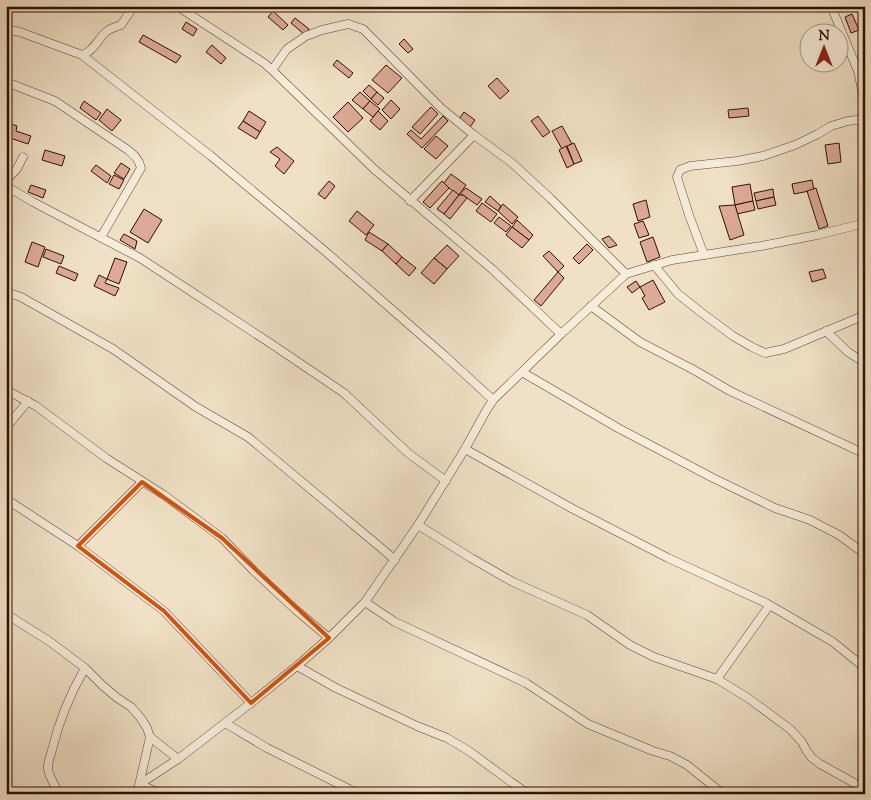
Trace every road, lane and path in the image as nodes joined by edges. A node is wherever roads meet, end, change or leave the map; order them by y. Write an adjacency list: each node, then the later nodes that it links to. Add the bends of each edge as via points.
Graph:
1 (134, 6): 5 (street, via 121,25 111,28 89,53)
2 (177, 6): 6 (street)
3 (831, 6): 7 (street)
4 (6, 29): 5 (street)
5 (82, 55): 29 (street, via 326,252)
6 (272, 70): 11 (street, via 287,49 306,36 348,24 363,29 441,108); 15 (street)
7 (861, 71): 9 (street)
8 (6, 82): 17 (street, via 55,101 137,158 141,168)
9 (865, 104)
10 (865, 119): 18 (street, via 831,126 795,145 763,156 680,170 677,177)
11 (474, 135): 15 (street); 20 (street, via 550,198)
12 (23, 157): 13 (street)
13 (6, 180)
14 (6, 186): 17 (street)
15 (410, 201): 25 (street, via 492,269)
16 (865, 223): 18 (street, via 817,236)
17 (101, 237): 34 (street, via 140,258 344,393 408,453)
18 (704, 255): 19 (street)
19 (654, 265): 20 (street); 24 (street, via 678,294 702,313 733,336 764,352 784,349)
20 (626, 274): 22 (street)
21 (6, 292): 40 (street, via 21,297 113,349 196,407 248,438)
22 (591, 306): 25 (street); 33 (street, via 640,342 730,391)
23 (865, 315): 24 (street)
24 (826, 331): 26 (street)
25 (561, 334): 27 (street)
26 (865, 363)
27 (522, 372): 29 (street); 39 (street, via 713,478 839,535)
28 (6, 390): 30 (street)
29 (493, 400): 32 (street)
30 (28, 401): 31 (street); 35 (street)
31 (6, 428)
32 (465, 449): 34 (street); 42 (street, via 668,558)
33 (865, 454)
34 (446, 481): 37 (street)
35 (142, 482): 38 (street); 44 (street, via 222,538)
36 (6, 499): 38 (street)
37 (418, 525): 40 (street); 48 (street, via 513,582 586,615 630,645 654,657)
38 (78, 546): 49 (street, via 164,611)
39 (865, 554)
40 (395, 560): 41 (street)
41 (365, 602): 44 (street); 60 (street, via 395,622 526,683 588,724 687,765)
42 (769, 606): 47 (street, via 833,642); 48 (street)
43 (7, 615): 46 (street)
44 (329, 638): 45 (street)
45 (297, 666): 49 (street); 59 (street, via 336,688 446,738)
46 (85, 668): 51 (street, via 131,707); 55 (street, via 67,704 48,764 48,773)
47 (865, 668)
48 (717, 678): 54 (street, via 790,729 812,758)
49 (251, 703): 50 (street)
50 (225, 723): 52 (street); 58 (street)
51 (150, 737): 52 (street); 53 (street)
52 (178, 759): 53 (street)
53 (140, 784): 56 (street); 57 (street)
54 (865, 789)
55 (59, 794)
56 (137, 794)
57 (161, 794)
58 (358, 794)
59 (532, 794)
60 (723, 794)

